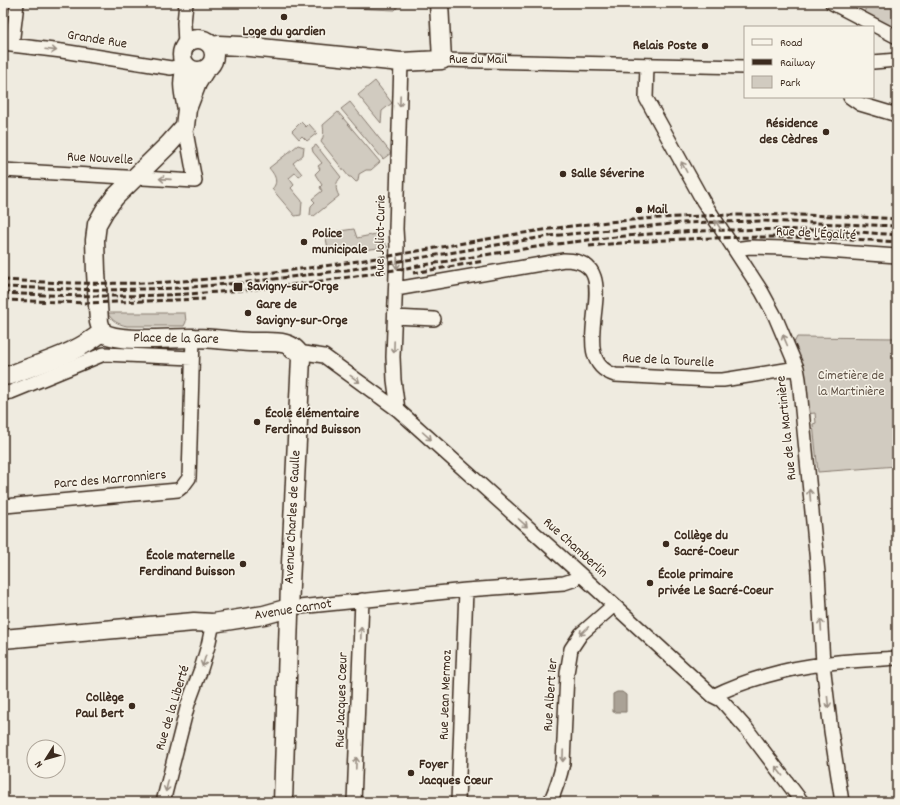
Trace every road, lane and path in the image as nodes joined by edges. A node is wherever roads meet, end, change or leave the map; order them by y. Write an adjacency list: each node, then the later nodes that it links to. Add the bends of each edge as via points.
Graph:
1 (16, 3): 6 (street)
2 (186, 3): 7 (street)
3 (439, 3): 9 (street)
4 (832, 3): 5 (street)
5 (897, 37)
6 (8, 44): 14 (street, Grande Rue, one-way to 14, via 171,68)
7 (185, 44): 8 (street, via 198,39); 14 (street, via 182,55)
8 (211, 46): 11 (street, Rue du Mail, via 219,44); 16 (street, via 214,56 210,66)
9 (442, 60): 11 (street, Rue du Mail); 13 (street, Rue du Mail)
10 (897, 60): 12 (street)
11 (401, 62): 24 (street, Rue Joliot-Curie, one-way to 24)
12 (874, 62)
13 (647, 65): 15 (street, Rue du Mail); 22 (street, Rue de la Martinière, one-way to 13, via 703,201 646,98)
14 (186, 66): 16 (street, via 195,71); 19 (street, via 182,81)
15 (744, 66)
16 (205, 70): 19 (street, via 197,83)
17 (851, 98): 18 (street, via 860,104)
18 (897, 115)
19 (186, 118): 21 (street, via 169,144); 21 (street, Rue Nouvelle, one-way to 21, via 195,181)
20 (3, 170): 21 (street, Rue Nouvelle)
21 (135, 177): 27 (street, via 108,205 97,224 95,240 98,322)
22 (734, 249): 23 (street, Rue de l'Égalité, via 784,248); 32 (street, Rue de la Martinière, one-way to 22, via 775,316)
23 (897, 256)
24 (396, 289): 25 (street, Rue Joliot-Curie); 32 (street, Rue de la Tourelle, via 571,260 590,268 596,281 592,351 598,364 609,373 710,380)
25 (395, 317): 26 (street); 35 (street, Rue Joliot-Curie, one-way to 35, via 394,380)
26 (434, 319)
27 (102, 332): 28 (street, Place de la Gare, via 111,337 124,338); 33 (street, via 69,353)
28 (193, 338): 29 (street, Place de la Gare); 31 (street, Parc des Marronniers)
29 (252, 342): 30 (street, Place de la Gare, via 271,350); 30 (street, Place de la Gare, via 285,343)
30 (293, 354): 35 (street, Rue Chamberlin, one-way to 35, via 324,356); 41 (street, Avenue Charles de Gaulle, via 301,358)
31 (192, 358): 34 (street, via 104,354); 36 (street, Parc des Marronniers, via 189,478 184,486 178,490)
32 (797, 368): 45 (street, Rue de la Martinière, one-way to 32, via 818,573)
33 (3, 376)
34 (3, 393)
35 (398, 410): 37 (street, Rue Chamberlin, one-way to 37)
36 (5, 506)
37 (580, 574): 38 (street, Avenue Carnot, via 564,583); 40 (street, Rue Chamberlin)
38 (466, 590): 39 (street, Avenue Carnot); 50 (street, Rue Jean Mermoz)
39 (362, 600): 41 (street, Avenue Carnot); 49 (street, Rue Jacques Cœur, one-way to 39)
40 (614, 605): 46 (street, Rue Chamberlin); 51 (street, Rue Albert 1er, one-way to 51, via 581,634 571,649 567,673 563,763)
41 (289, 608): 42 (street, Avenue Carnot, via 264,615); 48 (street, Avenue Charles de Gaulle)
42 (213, 623): 43 (street, Avenue Carnot, via 194,622); 47 (street, Rue de la Liberté, one-way to 47, via 205,658 188,704)
43 (3, 639)
44 (897, 658): 45 (street)
45 (824, 664): 46 (street, via 774,674); 53 (street, Rue de la Martinière, one-way to 53)
46 (712, 696): 52 (street, Rue Chamberlin, one-way to 46, via 746,728 721,700)
47 (163, 802)
48 (283, 802)
49 (354, 802)
50 (458, 802)
51 (550, 802)
52 (802, 802)
53 (842, 802)

